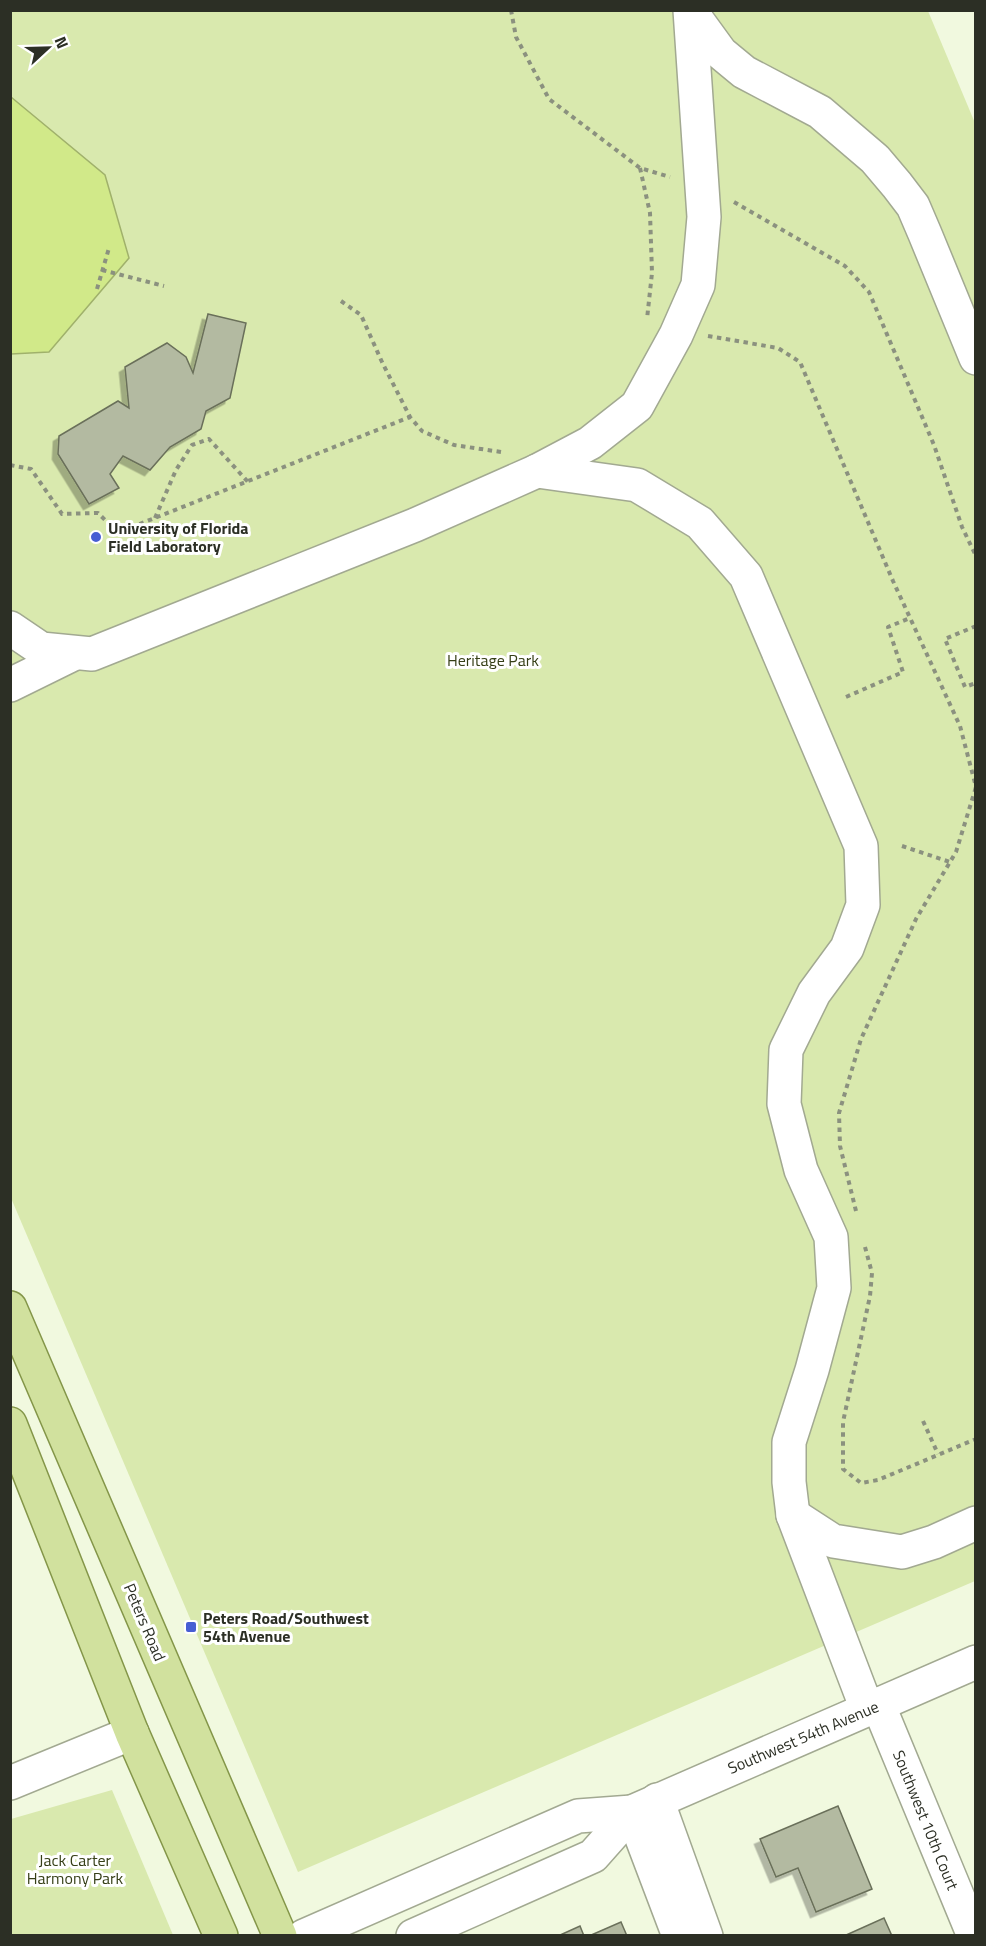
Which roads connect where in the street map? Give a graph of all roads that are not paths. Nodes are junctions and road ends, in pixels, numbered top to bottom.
1 (692, 10) edge
2 (975, 358) edge
3 (537, 471) junction
4 (10, 628) edge
5 (75, 653) junction
6 (10, 685) edge
7 (10, 1308) edge
8 (10, 1424) edge
9 (793, 1515) junction
10 (975, 1523) edge
11 (975, 1662) edge
12 (873, 1707) junction
13 (132, 1733) junction
14 (10, 1783) edge
15 (644, 1806) junction
16 (221, 1935) edge
17 (280, 1935) edge
18 (303, 1935) edge
19 (413, 1935) edge
20 (679, 1935) edge
21 (706, 1935) edge
22 (974, 1935) edge

1 - 2 street
1 - 3 street
3 - 5 street
3 - 9 street, Southwest 10th Court
4 - 5 street
5 - 6 street
7 - 17 main road, Peters Road
8 - 13 main road
9 - 10 street
9 - 12 street, Southwest 10th Court
11 - 12 street, Southwest 54th Avenue
12 - 15 street, Southwest 54th Avenue
12 - 22 street, Southwest 10th Court
13 - 14 street
13 - 16 main road
15 - 18 street, Southwest 54th Avenue
15 - 19 street, Southwest 54th Avenue
15 - 20 street
15 - 21 street

